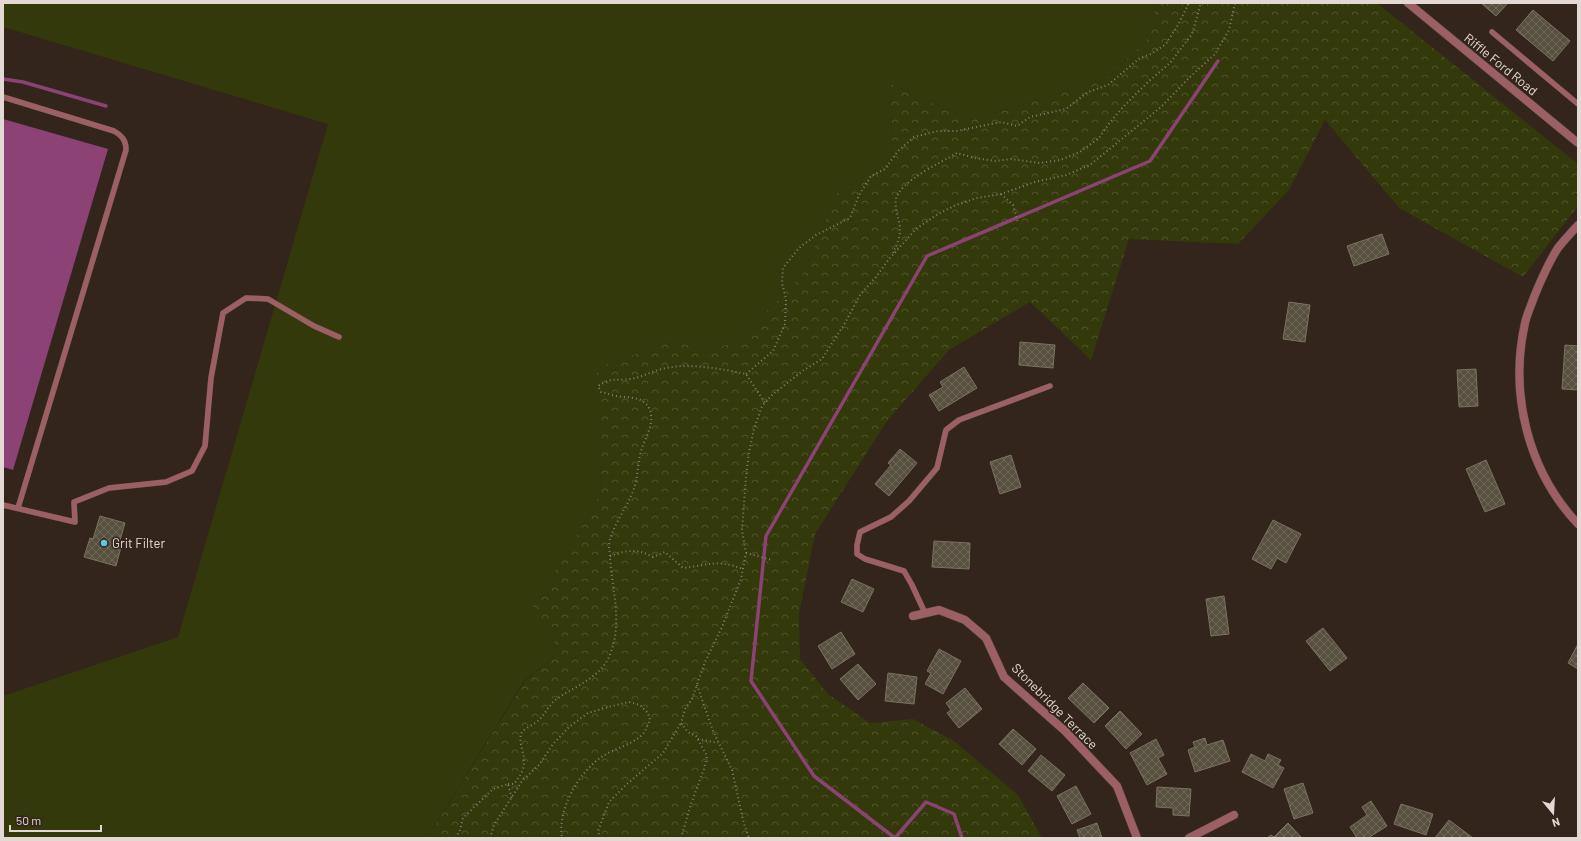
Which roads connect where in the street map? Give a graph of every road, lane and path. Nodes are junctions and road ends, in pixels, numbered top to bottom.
1 (1189, 3) edge
2 (1201, 3) edge
3 (1235, 3) edge
4 (1408, 3) edge
5 (1492, 32) dead end
6 (3, 97) edge
7 (1578, 104) edge
8 (1578, 143) edge
9 (1001, 194) junction
10 (1018, 223) dead end
11 (1578, 225) edge
12 (892, 256) junction
13 (339, 337) dead end
14 (746, 374) junction
15 (1050, 386) dead end
16 (765, 403) junction
17 (3, 505) edge
18 (18, 508) junction
19 (1578, 524) edge
20 (746, 553) junction
21 (610, 556) junction
22 (772, 560) dead end
23 (743, 569) junction
24 (925, 613) junction
25 (913, 616) dead end
26 (697, 684) junction
27 (681, 723) junction
28 (698, 739) junction
29 (718, 743) junction
30 (508, 784) junction
31 (512, 799) junction
32 (1234, 815) dead end
33 (456, 838) edge
34 (490, 838) edge
35 (562, 838) edge
36 (600, 838) edge
37 (681, 838) edge
38 (749, 838) edge
39 (1137, 838) edge
40 (1189, 838) edge

1 - 14 path
2 - 12 path
3 - 9 path
4 - 8 street, Riffle Ford Road
5 - 7 lane
6 - 18 lane
9 - 10 path
9 - 12 path
11 - 19 street
12 - 16 path
13 - 18 lane
14 - 16 path
14 - 21 path
15 - 24 lane
16 - 20 path
17 - 18 lane
20 - 22 path
20 - 23 path
21 - 23 path
21 - 30 path
23 - 26 path
24 - 25 street, Stonebridge Terrace
24 - 39 street, Stonebridge Terrace
26 - 27 path
26 - 29 path
27 - 28 path
27 - 36 path
28 - 29 path
28 - 37 path
29 - 38 path
30 - 31 path
30 - 33 path
31 - 34 path
31 - 35 path
32 - 40 street

